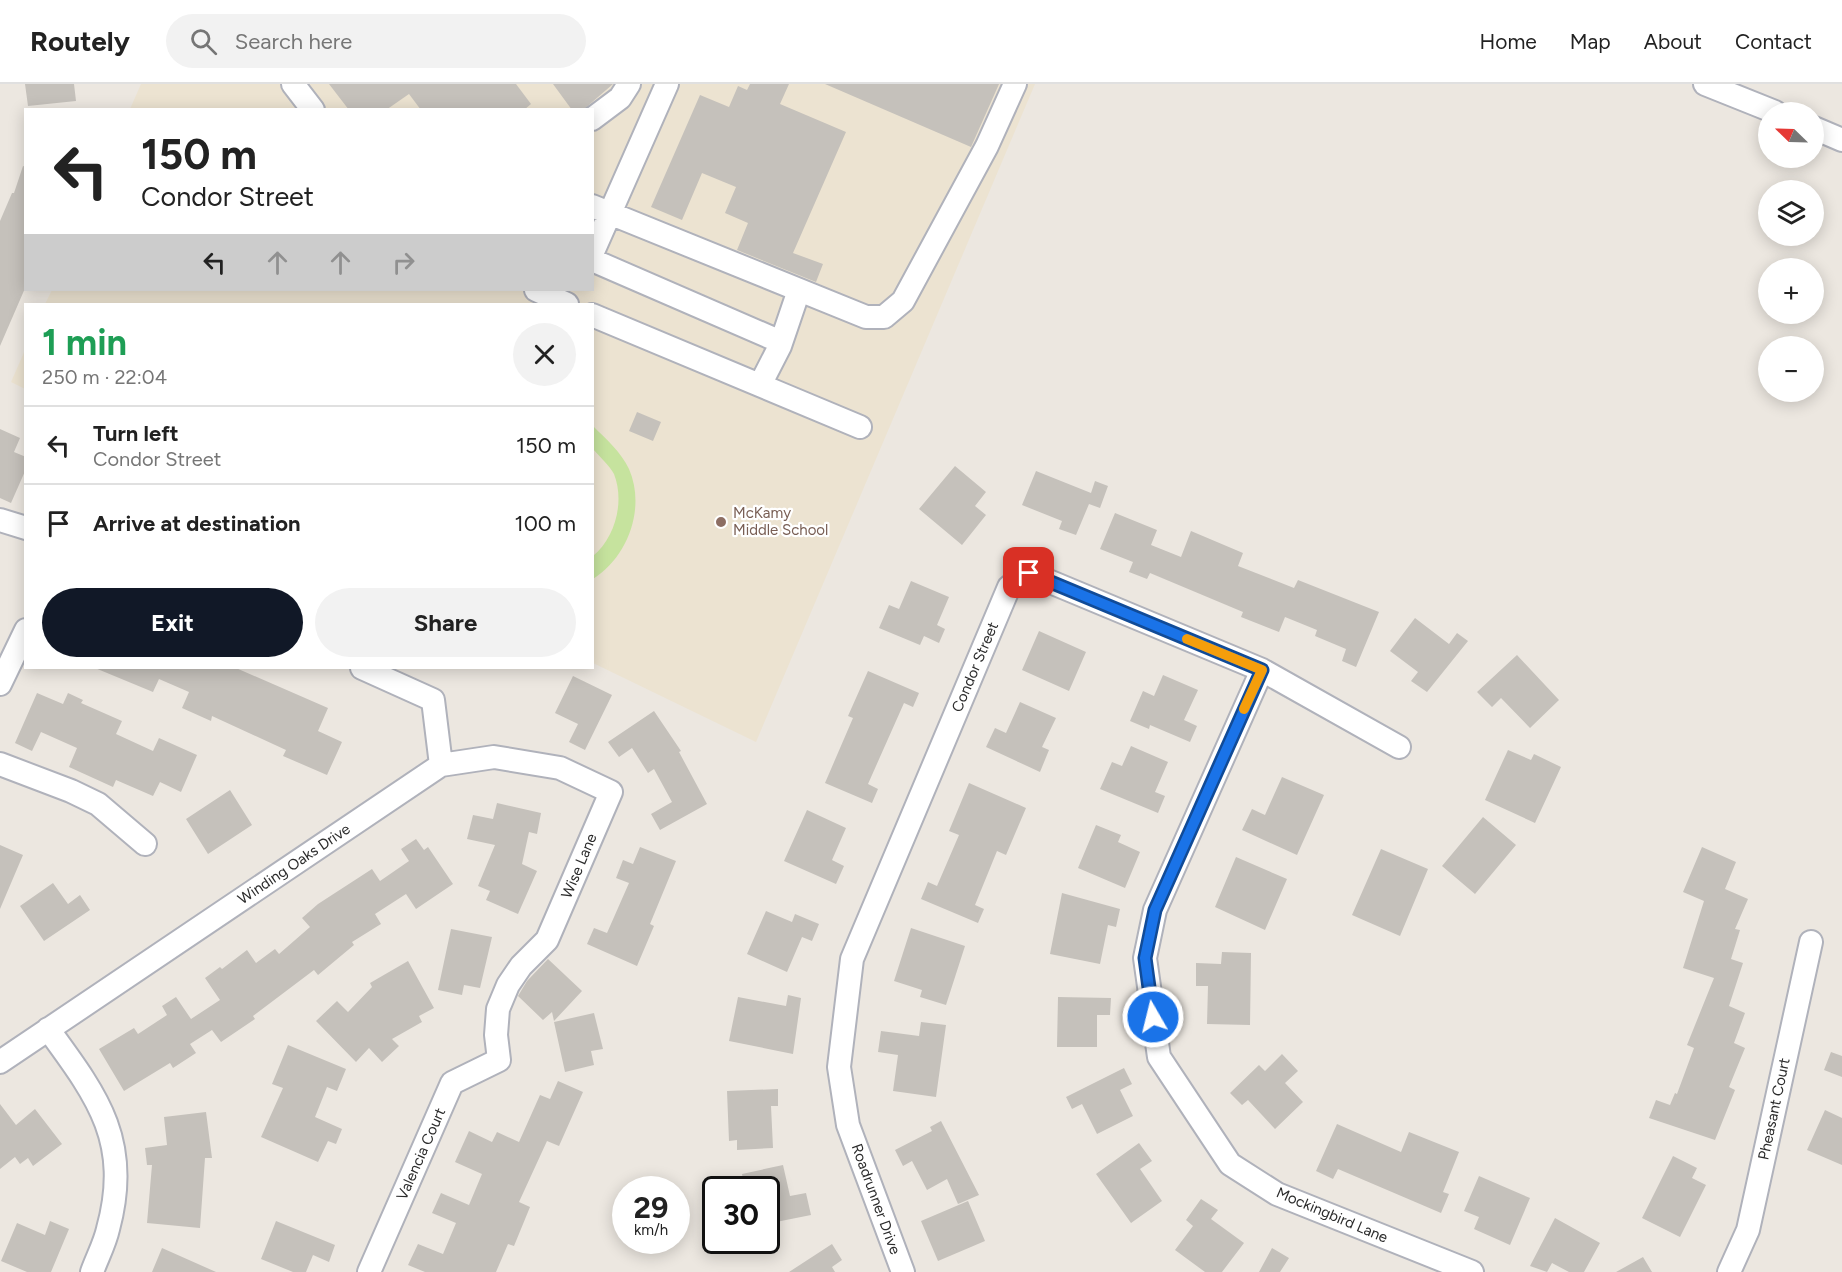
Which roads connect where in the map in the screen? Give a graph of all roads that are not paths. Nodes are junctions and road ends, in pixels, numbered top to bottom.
1 (293, 84) edge
2 (629, 84) edge
3 (667, 84) edge
4 (1015, 84) edge
5 (1705, 84) edge
6 (1758, 105) edge
7 (311, 108) edge
8 (594, 118) edge
9 (1824, 132) edge
10 (1842, 140) edge
11 (601, 211) edge
12 (594, 244) edge
13 (594, 261) edge
14 (538, 291) edge
15 (799, 291) junction
16 (566, 303) edge
17 (594, 316) edge
18 (782, 342) junction
19 (760, 385) junction
20 (860, 427) dead end
21 (0, 520) edge
22 (24, 527) edge
23 (24, 634) edge
24 (364, 669) edge
25 (1262, 670) junction
26 (0, 684) edge
27 (1399, 747) dead end
28 (0, 764) edge
29 (441, 765) junction
30 (611, 792) joint
31 (145, 844) dead end
32 (1811, 942) dead end
33 (48, 1029) junction
34 (499, 1060) joint
35 (0, 1062) edge
36 (848, 1125) joint
37 (92, 1272) edge
38 (369, 1272) edge
39 (903, 1272) edge
40 (1472, 1272) edge
41 (1729, 1272) edge

1 - 7 street
2 - 8 street
3 - 11 street
4 - 15 street
5 - 6 street
9 - 10 street
11 - 12 street
11 - 15 street
13 - 18 street
14 - 16 street
15 - 18 street
17 - 19 street
18 - 19 street
19 - 20 street
21 - 22 street
23 - 26 street
24 - 29 street
25 - 27 street, Condor Street
25 - 36 street, Condor Street
25 - 40 street, Mockingbird Lane
28 - 31 street
29 - 30 street, Winding Oaks Drive
29 - 33 street, Winding Oaks Drive
30 - 34 street, Wise Lane
32 - 41 street, Pheasant Court
33 - 35 street, Winding Oaks Drive
33 - 37 street
34 - 38 street, Valencia Court
36 - 39 street, Roadrunner Drive

